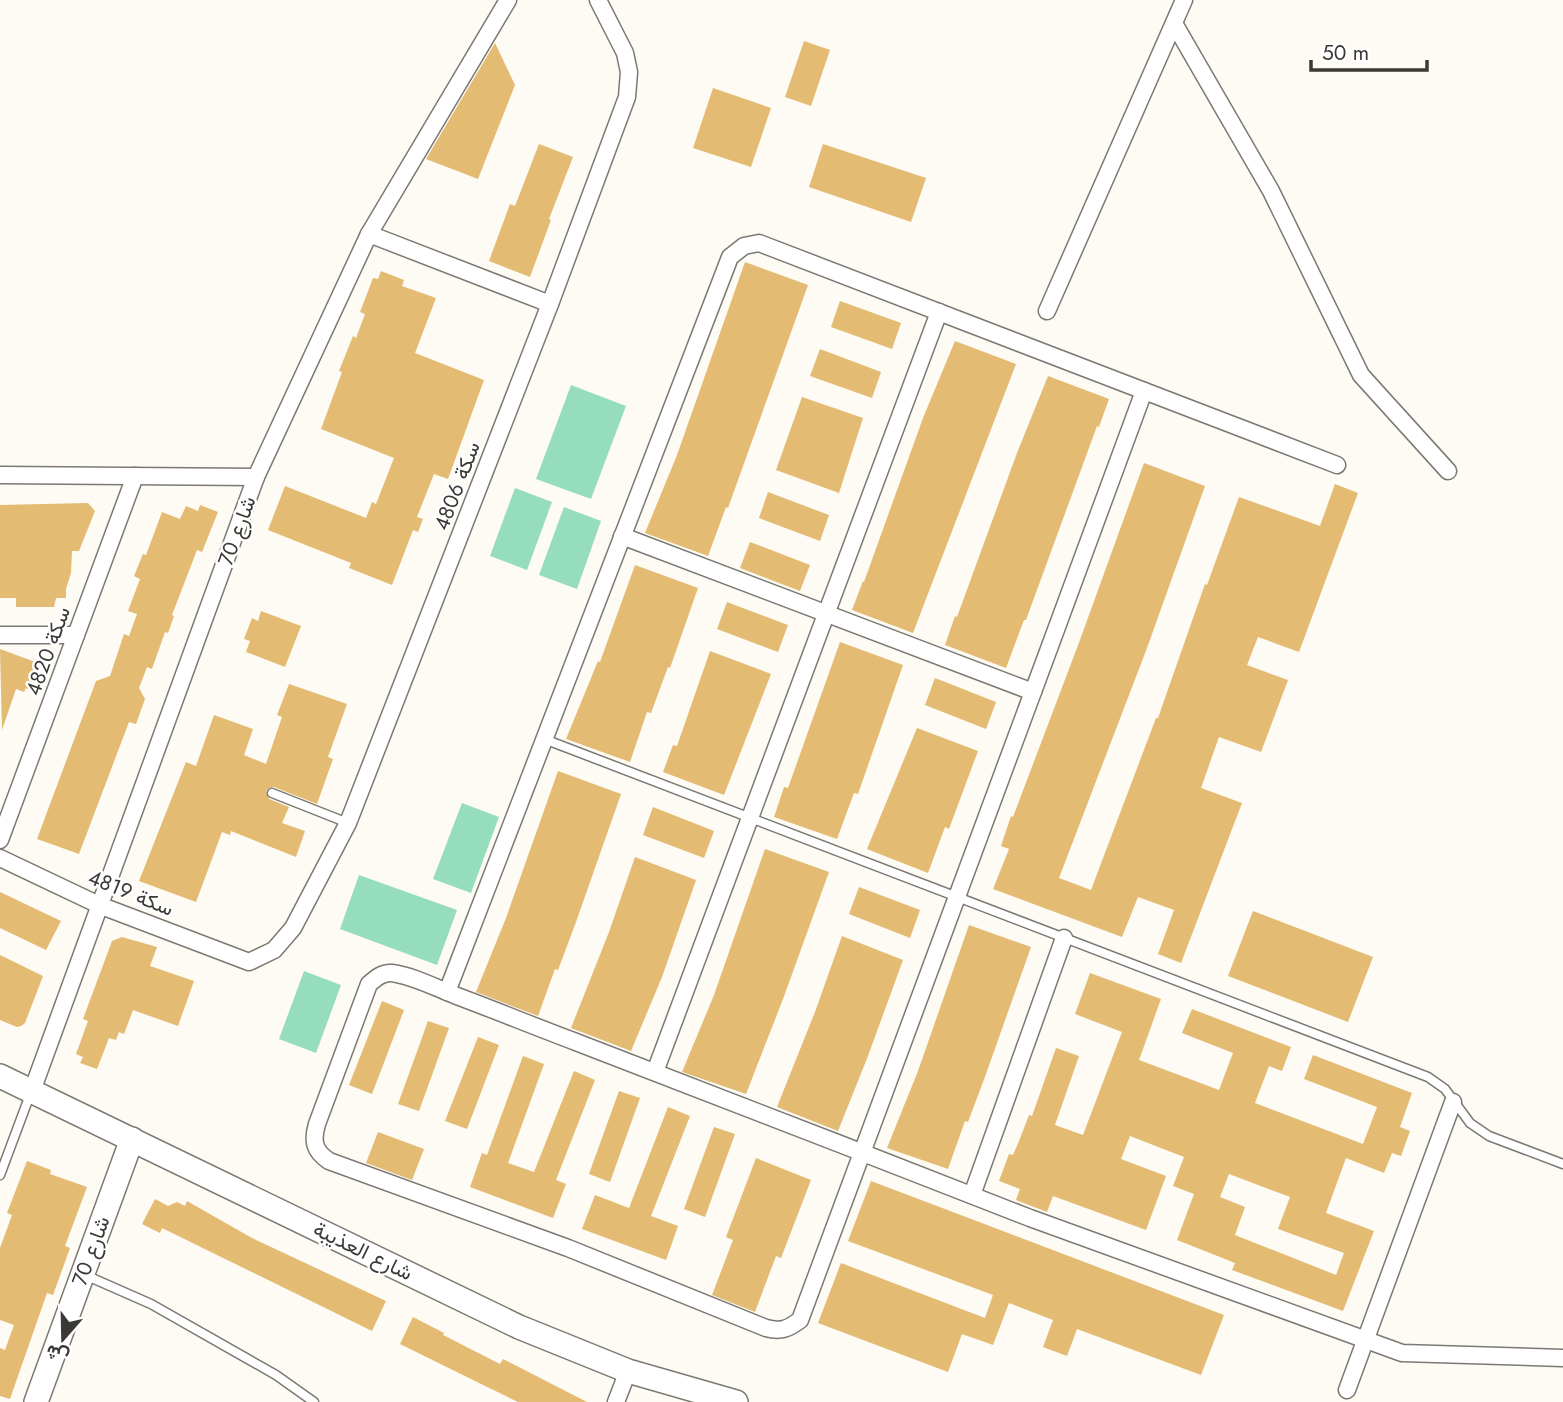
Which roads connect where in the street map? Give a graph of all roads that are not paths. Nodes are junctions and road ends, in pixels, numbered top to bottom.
1 (508, 0) edge
2 (598, 0) edge
3 (1184, 0) edge
4 (1174, 25) junction
5 (369, 233) junction
6 (551, 304) junction
7 (1047, 311) dead end
8 (939, 312) junction
9 (1144, 391) junction
10 (1337, 466) dead end
11 (1448, 471) dead end
12 (0, 475) edge
13 (135, 476) junction
14 (256, 477) junction
15 (622, 537) junction
16 (826, 615) junction
17 (0, 635) edge
18 (76, 635) junction
19 (1033, 692) junction
20 (544, 739) junction
21 (272, 793) dead end
22 (750, 818) junction
23 (348, 823) junction
24 (0, 840) edge
25 (0, 858) edge
26 (957, 897) junction
27 (99, 905) junction
28 (1065, 938) junction
29 (249, 962) joint
30 (447, 992) junction
31 (655, 1073) junction
32 (0, 1076) edge
33 (32, 1091) junction
34 (1453, 1102) junction
35 (132, 1139) junction
36 (862, 1153) junction
37 (1563, 1164) edge
38 (0, 1175) edge
39 (972, 1195) junction
40 (83, 1274) junction
41 (1367, 1340) junction
42 (1563, 1358) edge
43 (628, 1371) junction
44 (1347, 1390) dead end
45 (36, 1402) edge
46 (314, 1402) edge
47 (616, 1402) edge
48 (736, 1402) edge

1 - 5 street, شارع 70
2 - 6 street, سكة 4806
3 - 4 street
4 - 7 street
4 - 11 street
5 - 6 street
5 - 14 street, شارع 70
6 - 23 street, سكة 4806
8 - 9 street
8 - 15 street
8 - 16 street
9 - 10 street
9 - 19 street
12 - 13 street
13 - 14 street
13 - 18 street, سكة 4820
14 - 27 street, شارع 70
15 - 16 street
15 - 20 street
16 - 19 street
16 - 22 street
17 - 18 street
18 - 24 street, سكة 4820
19 - 26 street
20 - 22 lane
20 - 30 street
21 - 23 lane
22 - 26 lane
22 - 31 street
23 - 29 street, سكة 4806
25 - 27 street, سكة 4819
26 - 28 lane
26 - 36 street
27 - 29 street, سكة 4819
27 - 33 street, شارع 70
28 - 34 lane
28 - 39 street
30 - 31 street
30 - 36 street
31 - 36 street
32 - 33 street, شارع العذيبة
33 - 35 street, شارع العذيبة
33 - 38 lane
34 - 37 lane
34 - 41 street
35 - 40 street, شارع 70
35 - 43 street, شارع العذيبة
36 - 39 street
39 - 41 street
40 - 45 street, شارع 70
40 - 46 lane
41 - 42 street
41 - 44 street
43 - 47 street
43 - 48 street, شارع العذيبة

